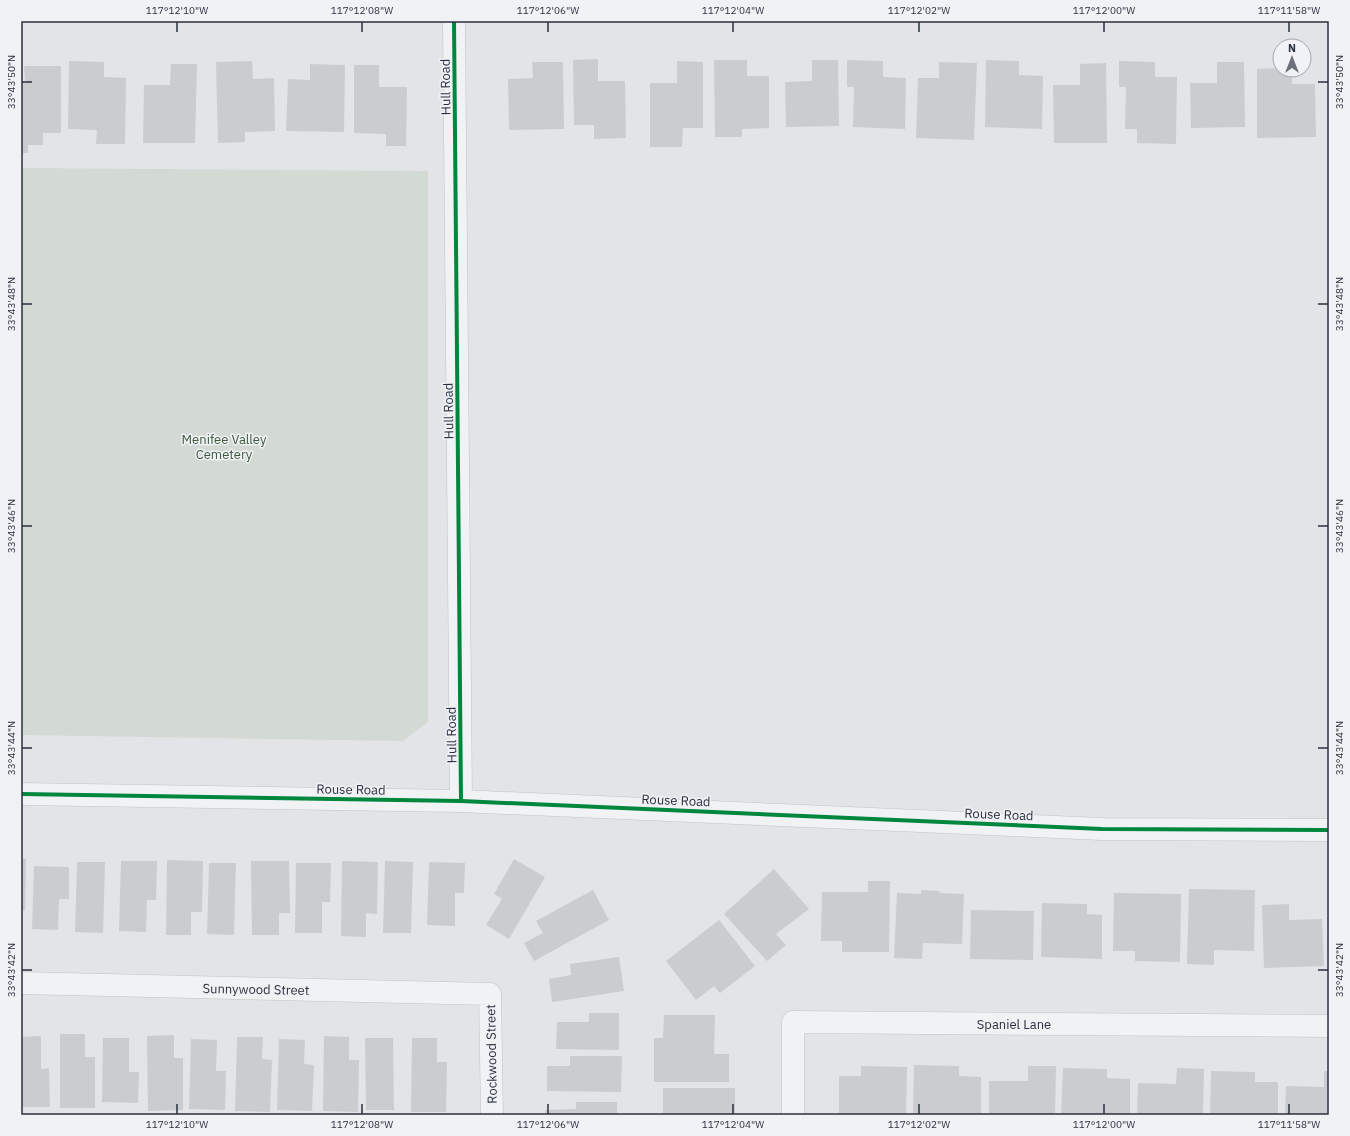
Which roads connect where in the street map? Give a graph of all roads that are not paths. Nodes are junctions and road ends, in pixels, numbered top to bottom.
1 (454, 21) edge
2 (21, 794) edge
3 (461, 801) junction
4 (1329, 830) edge
5 (21, 984) edge
6 (490, 994) joint
7 (1329, 1026) edge
8 (492, 1115) edge
9 (793, 1115) edge

1 - 3 street, Hull Road
2 - 3 street, Rouse Road
3 - 4 street, Rouse Road
5 - 6 street, Sunnywood Street
6 - 8 street, Rockwood Street
7 - 9 street, Spaniel Lane

